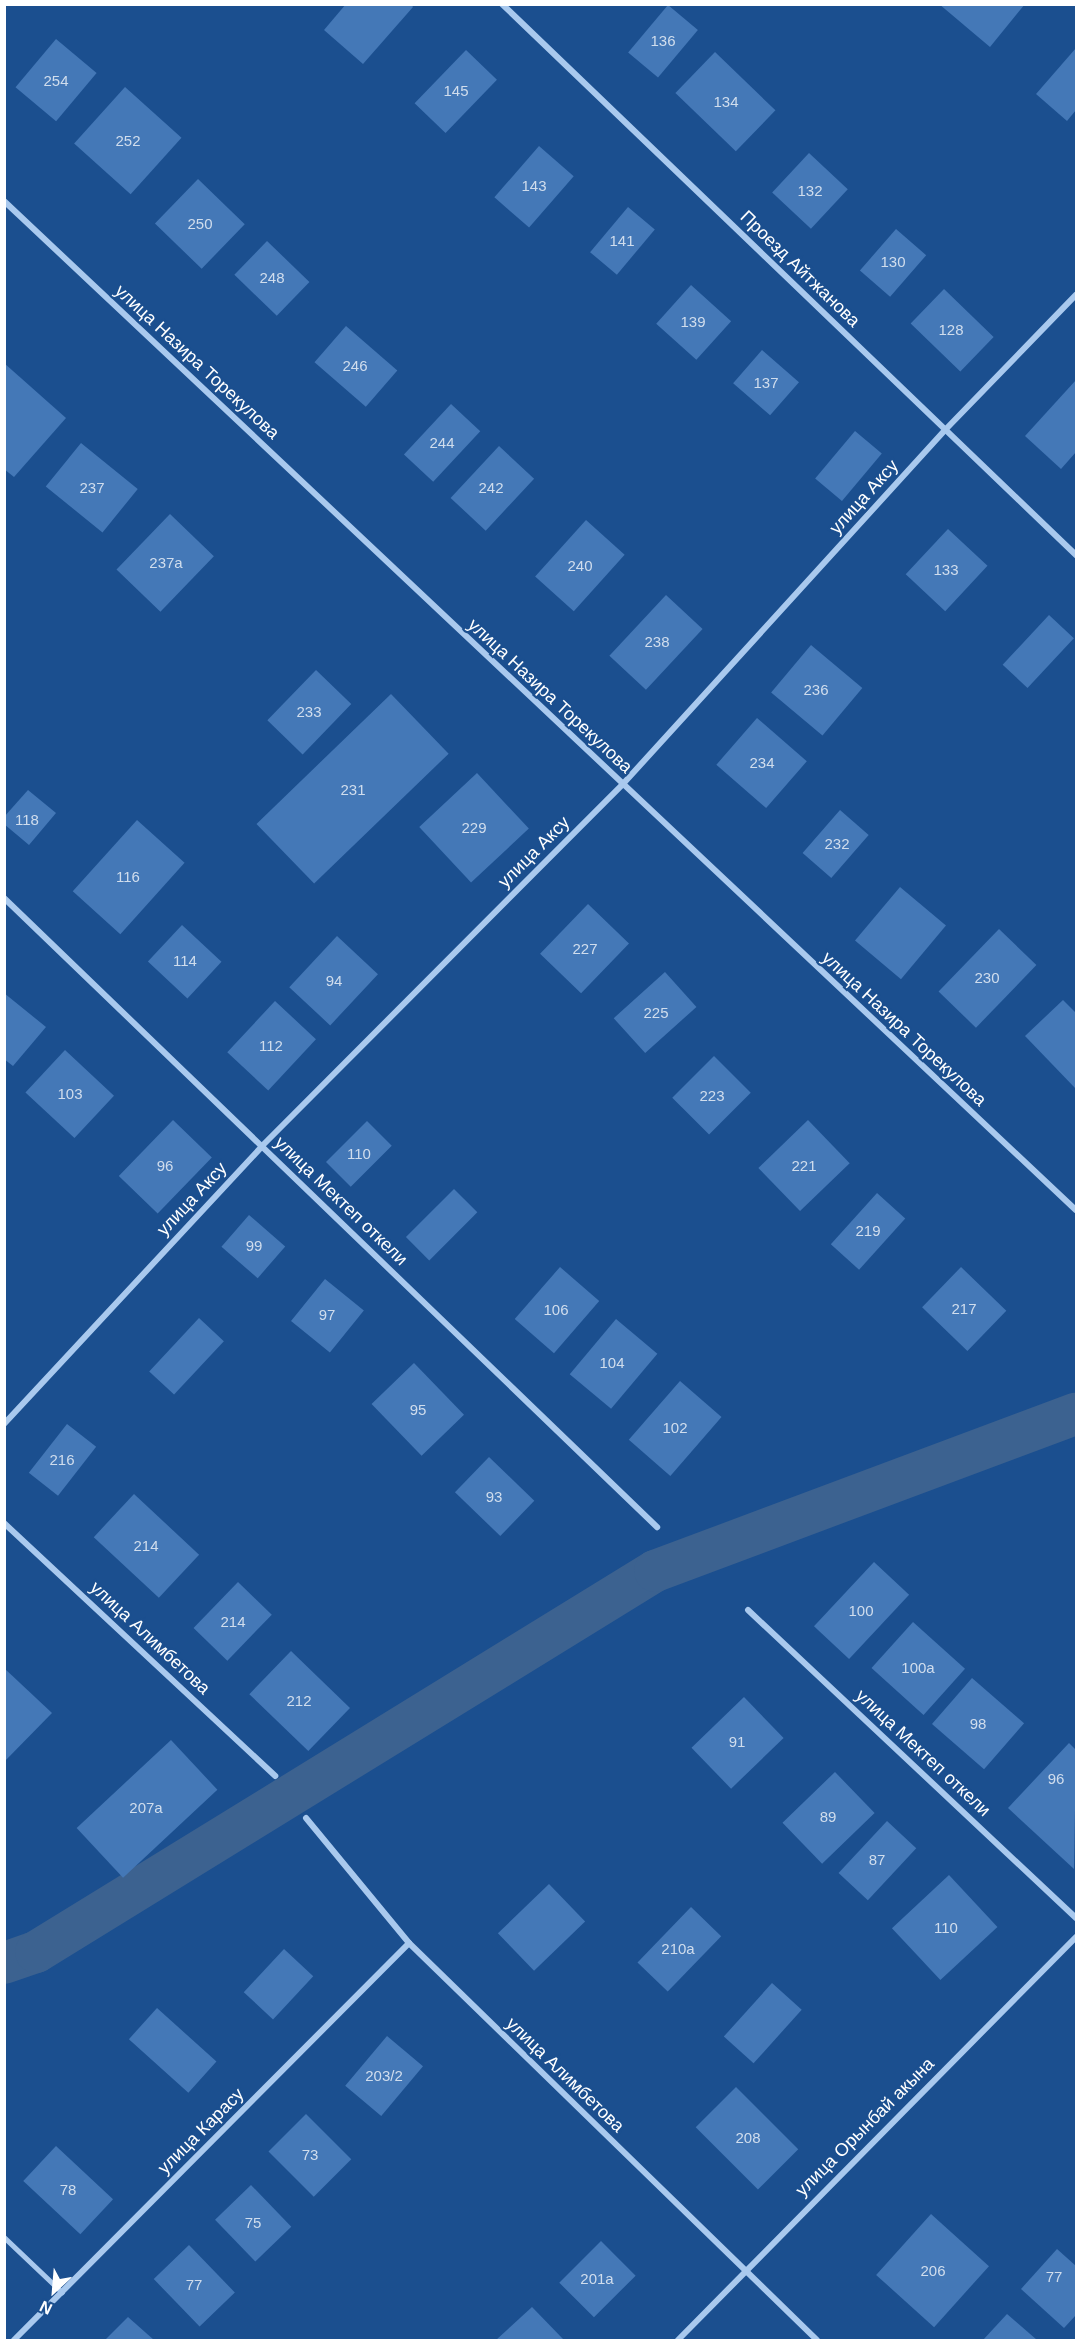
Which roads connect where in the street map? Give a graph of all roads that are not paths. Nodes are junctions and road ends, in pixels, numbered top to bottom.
1 (502, 4) edge
2 (4, 201) edge
3 (1077, 295) edge
4 (946, 429) junction
5 (1077, 555) edge
6 (622, 785) junction
7 (4, 898) edge
8 (262, 1146) junction
9 (1077, 1210) edge
10 (4, 1424) edge
11 (4, 1523) edge
12 (657, 1527) dead end
13 (748, 1610) dead end
14 (275, 1776) dead end
15 (306, 1818) dead end
16 (1077, 1918) edge
17 (1077, 1937) edge
18 (409, 1943) junction
19 (4, 2237) edge
20 (743, 2271) junction
21 (62, 2292) junction
22 (14, 2340) edge
23 (678, 2340) edge
24 (817, 2340) edge

1 - 4 street, Проезд Айтжанова
2 - 6 street, улица Назира Торекулова
3 - 4 street, улица Аксу
4 - 5 street, Проезд Айтжанова
4 - 6 street, улица Аксу
6 - 8 street, улица Аксу
6 - 9 street, улица Назира Торекулова
7 - 8 street, улица Мектеп откели
8 - 10 street, улица Аксу
8 - 12 street, улица Мектеп откели
11 - 14 street, улица Алимбетова
13 - 16 street, улица Мектеп откели
15 - 18 street, улица Алимбетова
17 - 20 street, улица Орынбай акына
18 - 20 street, улица Алимбетова
18 - 21 street, улица Карасу
19 - 21 lane
20 - 23 street, улица Орынбай акына
20 - 24 street, улица Алимбетова
21 - 22 street, улица Карасу

